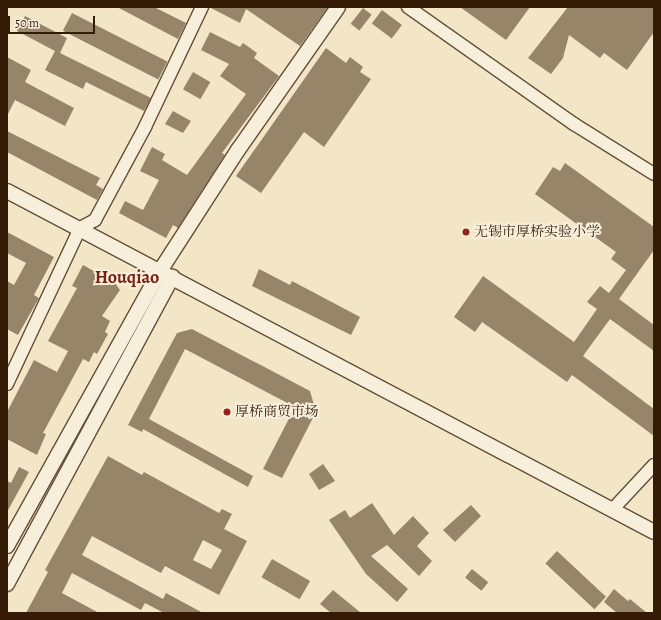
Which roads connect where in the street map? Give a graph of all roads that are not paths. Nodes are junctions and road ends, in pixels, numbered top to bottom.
1 (202, 7) edge
2 (338, 7) edge
3 (408, 7) edge
4 (653, 170) edge
5 (7, 191) edge
6 (80, 228) junction
7 (166, 274) junction
8 (7, 384) edge
9 (654, 465) edge
10 (612, 510) junction
11 (654, 532) edge
12 (7, 546) edge
13 (7, 584) edge

1 - 6 street
2 - 7 street
3 - 4 street
5 - 6 street
6 - 7 street
6 - 8 street
7 - 10 street
7 - 12 street
7 - 13 street
9 - 10 street
10 - 11 street

